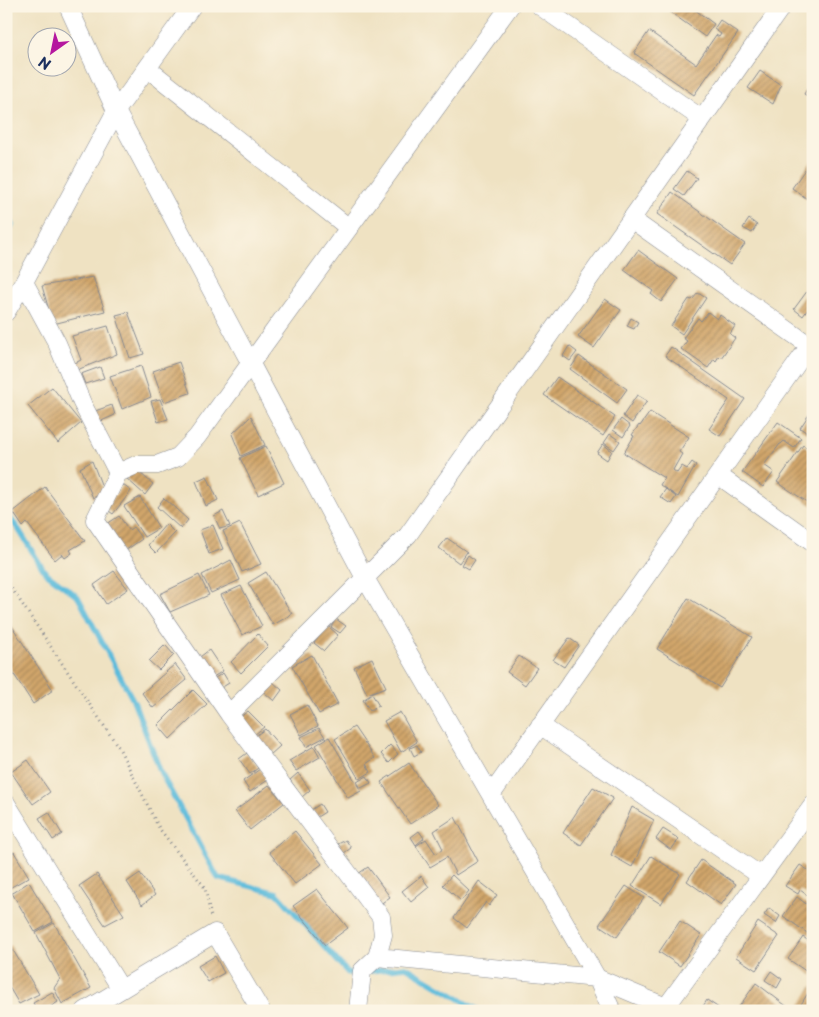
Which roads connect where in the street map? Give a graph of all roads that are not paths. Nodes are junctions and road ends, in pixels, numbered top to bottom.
1 (68, 6) edge
2 (192, 6) edge
3 (510, 6) edge
4 (540, 6) edge
5 (782, 6) edge
6 (147, 68) junction
7 (116, 111) junction
8 (702, 119) junction
9 (631, 219) junction
10 (349, 228) junction
11 (24, 282) junction
12 (6, 312) edge
13 (812, 345) edge
14 (250, 364) junction
15 (118, 473) junction
16 (718, 475) junction
17 (813, 543) edge
18 (365, 578) junction
19 (230, 714) junction
20 (540, 725) junction
21 (491, 795) junction
22 (6, 803) edge
23 (813, 805) edge
24 (761, 876) junction
25 (377, 957) junction
26 (597, 978) junction
27 (121, 989) junction
28 (669, 1009) edge
29 (85, 1011) edge
30 (260, 1011) edge
31 (358, 1011) edge
32 (612, 1011) edge

1 - 7 street
2 - 6 street
3 - 10 street
4 - 8 street
5 - 8 street
6 - 7 street
6 - 10 street
7 - 11 street
7 - 14 street
8 - 9 street
9 - 13 street
9 - 18 street
10 - 14 street
11 - 12 street
11 - 15 street
13 - 16 street
14 - 15 street
14 - 18 street
15 - 19 street
16 - 17 street
16 - 20 street
18 - 19 street
18 - 21 street
19 - 25 street
20 - 21 street
20 - 24 street
21 - 26 street
22 - 27 street
23 - 24 street
24 - 28 street
25 - 26 street
25 - 31 street
26 - 28 street
26 - 32 street
27 - 29 street
27 - 30 street

